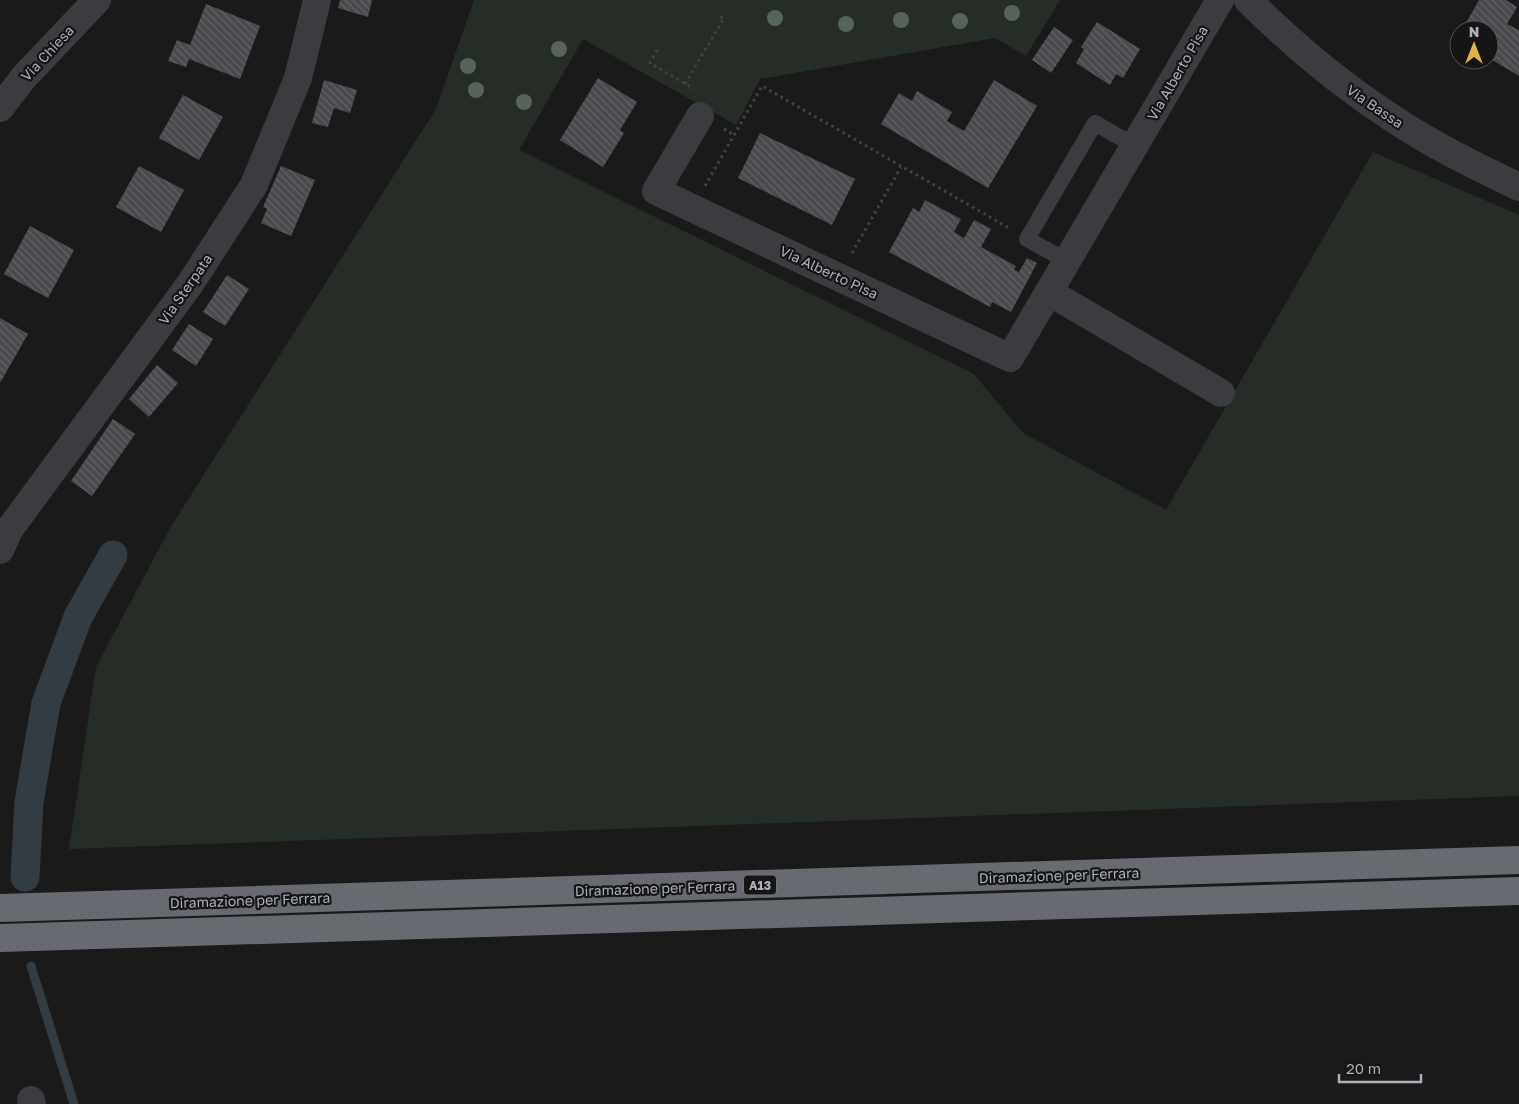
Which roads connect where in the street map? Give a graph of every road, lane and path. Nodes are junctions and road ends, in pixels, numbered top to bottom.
1 (96, 0) edge
2 (317, 0) edge
3 (1220, 0) edge
4 (1248, 0) edge
5 (719, 16) dead end
6 (685, 84) dead end
7 (0, 108) edge
8 (700, 116) dead end
9 (1135, 146) junction
10 (901, 167) junction
11 (1519, 187) edge
12 (693, 208) junction
13 (1027, 239) junction
14 (1067, 262) junction
15 (838, 277) junction
16 (1049, 292) junction
17 (1221, 393) dead end
18 (0, 550) edge
19 (1519, 860) edge
20 (1519, 890) edge
21 (0, 908) edge
22 (0, 938) edge

1 - 7 street, Via Chiesa
2 - 18 street, Via Sterpata
3 - 9 street, Via Alberto Pisa
4 - 11 street, Via Bassa
5 - 6 path
8 - 12 street, Via Alberto Pisa
9 - 13 lane
9 - 14 street, Via Alberto Pisa
10 - 12 path
10 - 13 path
10 - 15 path
12 - 15 street, Via Alberto Pisa
13 - 14 lane
14 - 16 street, Via Alberto Pisa
15 - 16 street, Via Alberto Pisa
16 - 17 street
19 - 21 highway, Diramazione per Ferrara / A13
20 - 22 highway, A13

